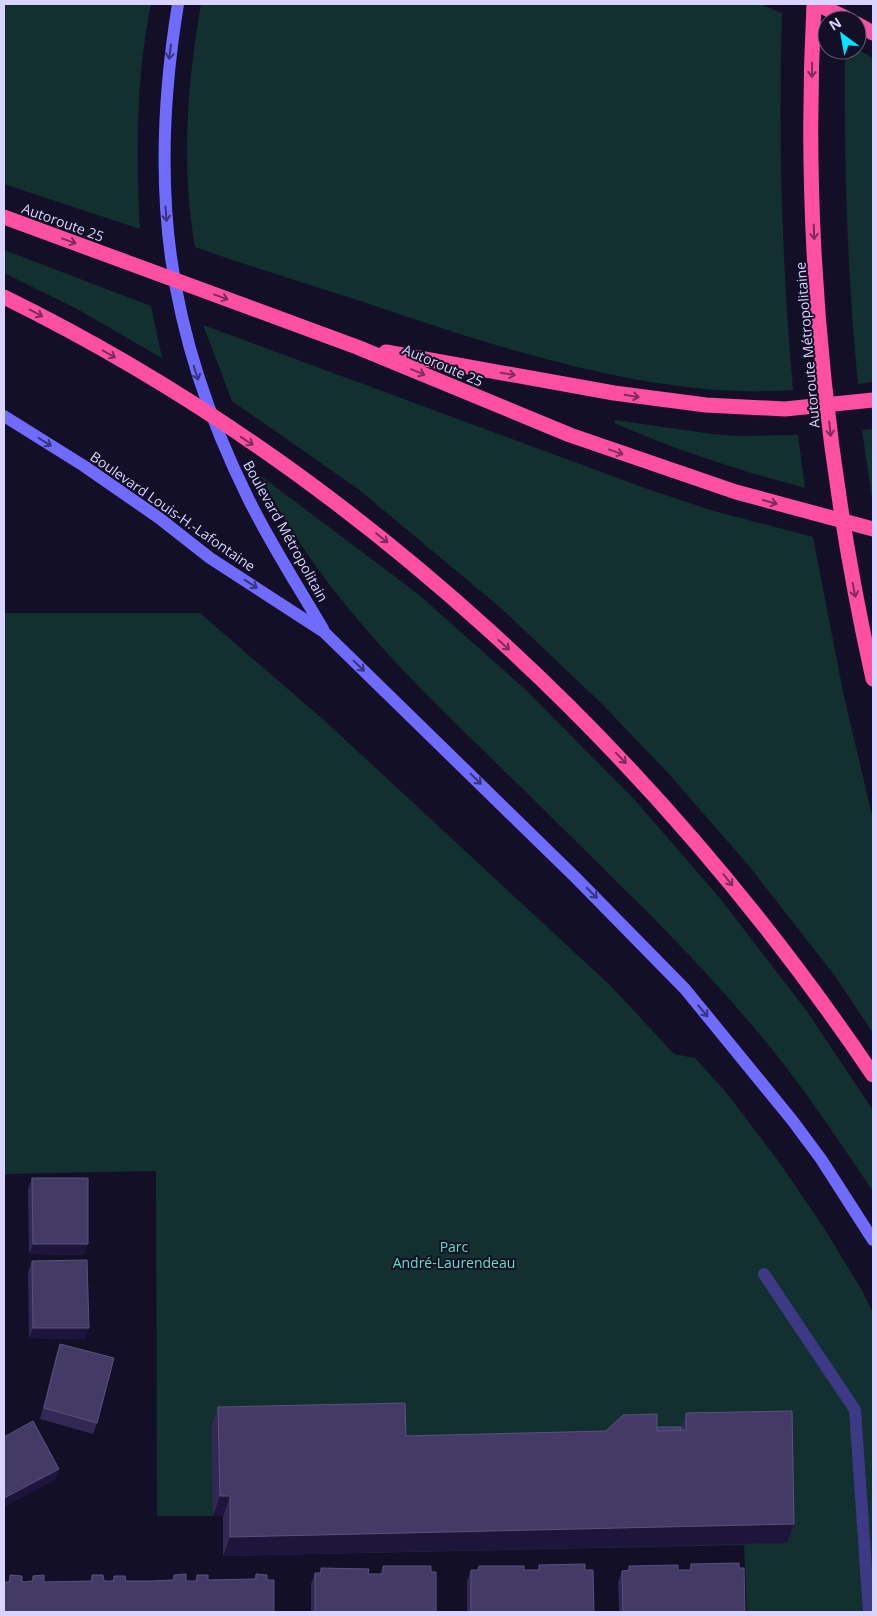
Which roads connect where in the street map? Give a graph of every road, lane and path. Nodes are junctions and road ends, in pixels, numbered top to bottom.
1 (178, 4) edge
2 (816, 4) edge
3 (829, 10) edge
4 (4, 218) edge
5 (4, 297) edge
6 (357, 347) junction
7 (873, 400) edge
8 (4, 416) edge
9 (873, 529) edge
10 (324, 632) junction
11 (873, 679) edge
12 (873, 1075) edge
13 (873, 1240) edge
14 (764, 1274) dead end
15 (869, 1612) edge

1 -> 10 main road, Boulevard Métropolitain
2 - 3 highway
2 -> 11 highway, Autoroute Métropolitaine
4 -> 6 highway, Autoroute 25
5 -> 12 highway
6 -> 7 highway
6 -> 9 highway, Autoroute 25
8 -> 10 main road, Boulevard Louis-H.-Lafontaine
10 -> 13 main road
14 - 15 lane

